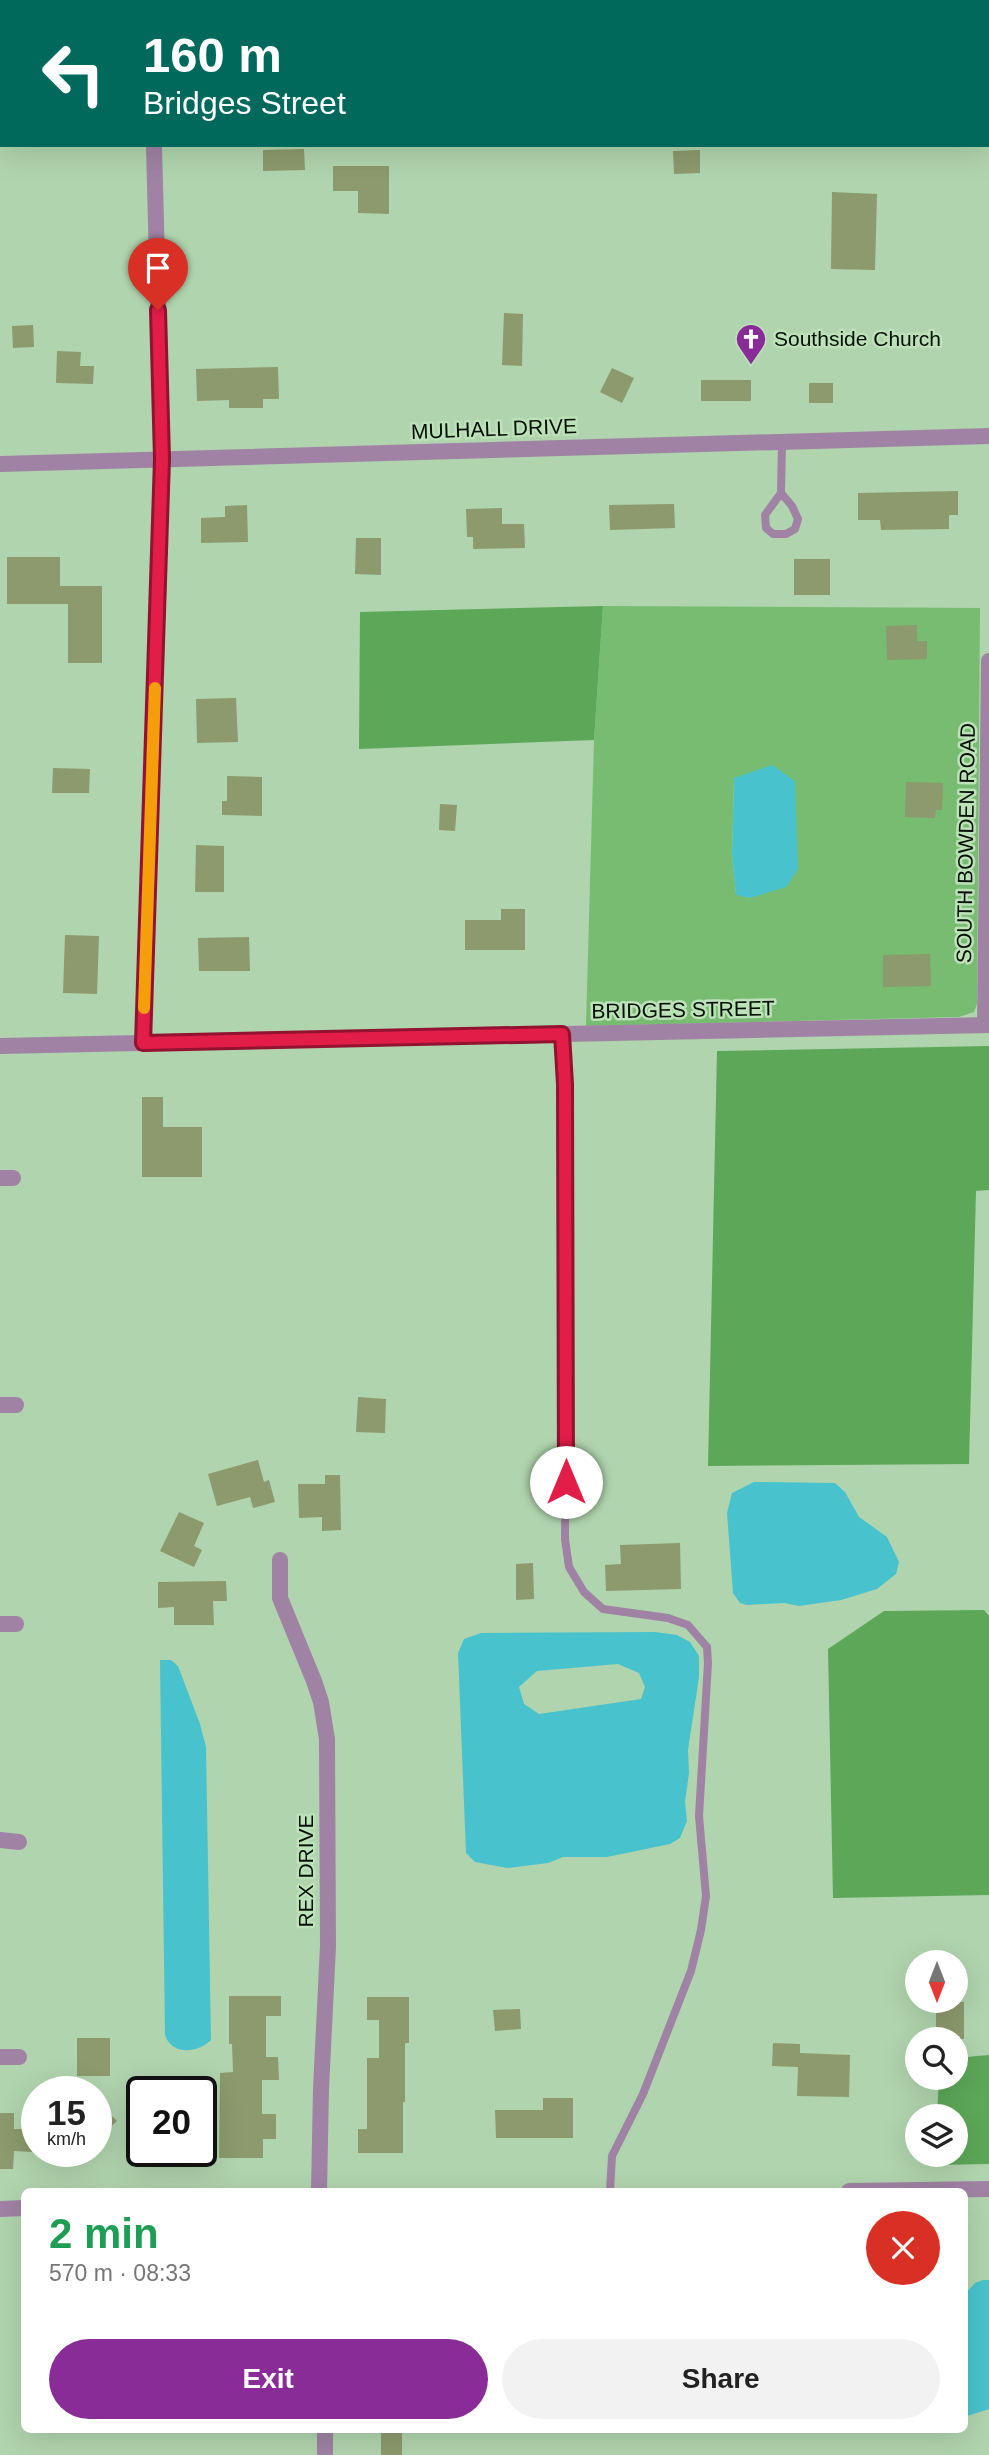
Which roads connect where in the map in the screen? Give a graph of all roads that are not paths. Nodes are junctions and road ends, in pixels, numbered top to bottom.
1 (154, 147) edge
2 (989, 436) edge
3 (782, 442) junction
4 (162, 459) junction
5 (0, 464) edge
6 (781, 493) junction
7 (989, 661) edge
8 (987, 1025) edge
9 (562, 1034) junction
10 (143, 1043) junction
11 (0, 1046) edge
12 (280, 1560) dead end
13 (0, 1840) edge
14 (19, 1843) dead end
15 (0, 2057) edge
16 (19, 2057) dead end
17 (319, 2188) edge
18 (610, 2188) edge
19 (968, 2189) edge
20 (989, 2189) edge
21 (21, 2208) edge
22 (0, 2209) edge
23 (325, 2433) edge
24 (325, 2455) edge

1 - 4 street
2 - 3 street, MULHALL DRIVE
3 - 4 street, MULHALL DRIVE
3 - 6 lane
4 - 5 street, MULHALL DRIVE
4 - 10 street
6 - 6 lane
7 - 8 street, SOUTH BOWDEN ROAD
8 - 9 street, BRIDGES STREET
9 - 10 street, BRIDGES STREET
9 - 18 lane
10 - 11 street, BRIDGES STREET
12 - 17 street, REX DRIVE
13 - 14 street
15 - 16 street
19 - 20 street
21 - 22 street
23 - 24 street

